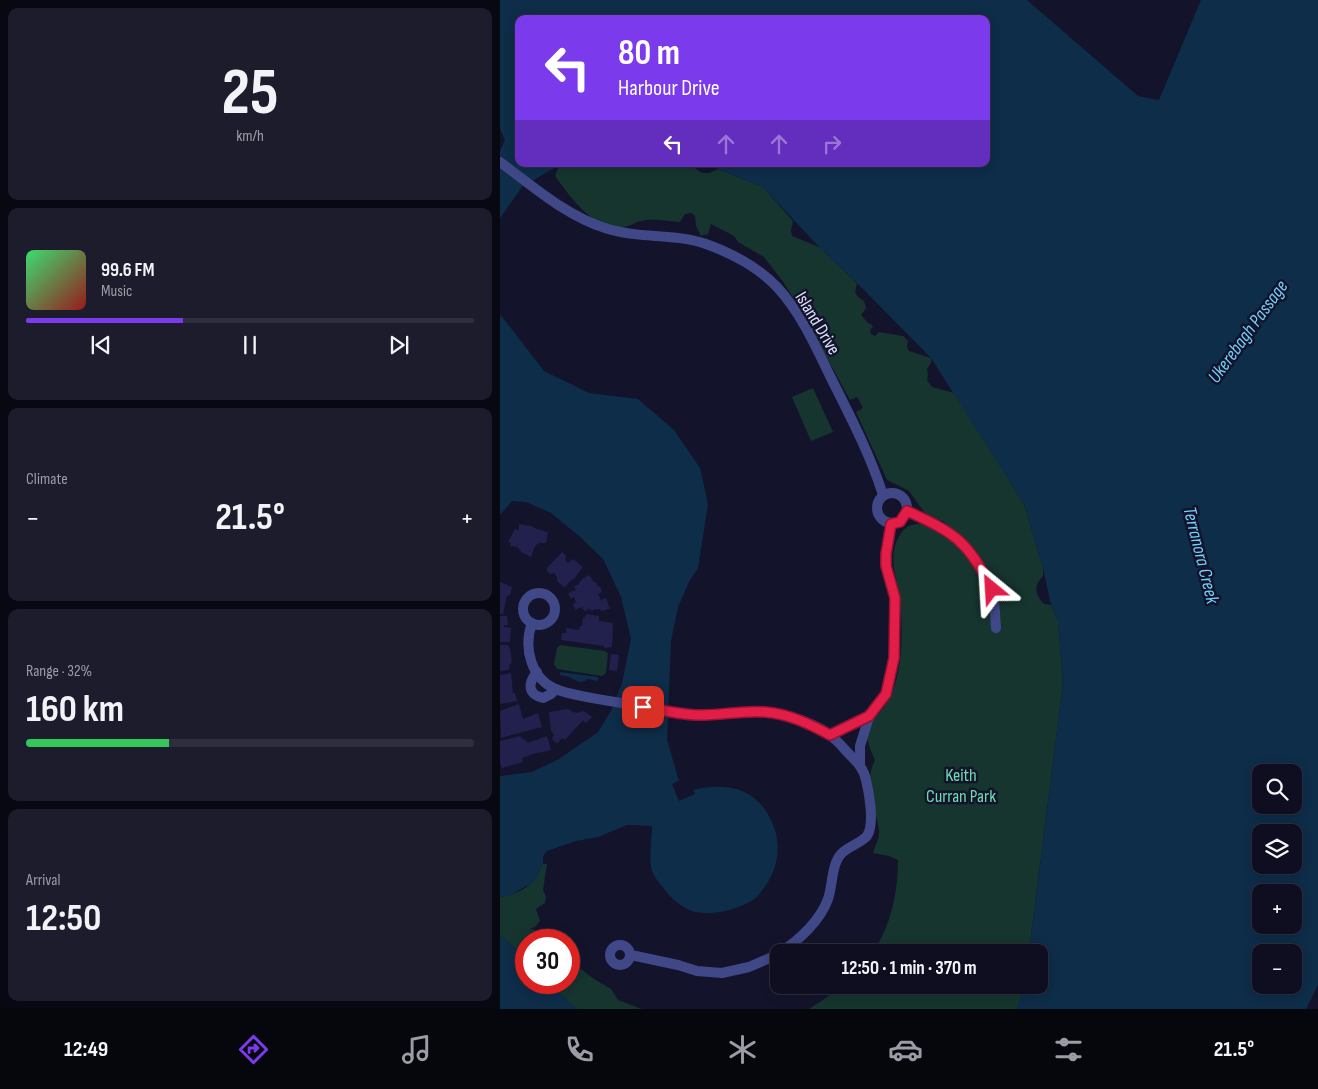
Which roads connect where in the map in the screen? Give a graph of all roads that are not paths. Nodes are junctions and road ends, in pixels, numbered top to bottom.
1 (500, 162) edge
2 (884, 496) junction
3 (907, 511) junction
4 (891, 524) junction
5 (532, 623) dead end
6 (996, 628) dead end
7 (537, 672) junction
8 (556, 689) junction
9 (869, 716) junction
10 (830, 735) junction
11 (860, 765) junction
12 (793, 944) edge
13 (630, 955) dead end
14 (770, 959) edge

1 - 2 street, Island Drive
2 - 3 street
2 - 4 street
3 - 4 street
3 - 6 street
4 - 9 street
5 - 7 street
7 - 8 street
7 - 8 street
8 - 10 street
9 - 10 street
9 - 11 street
10 - 11 street
11 - 12 street
13 - 14 street

